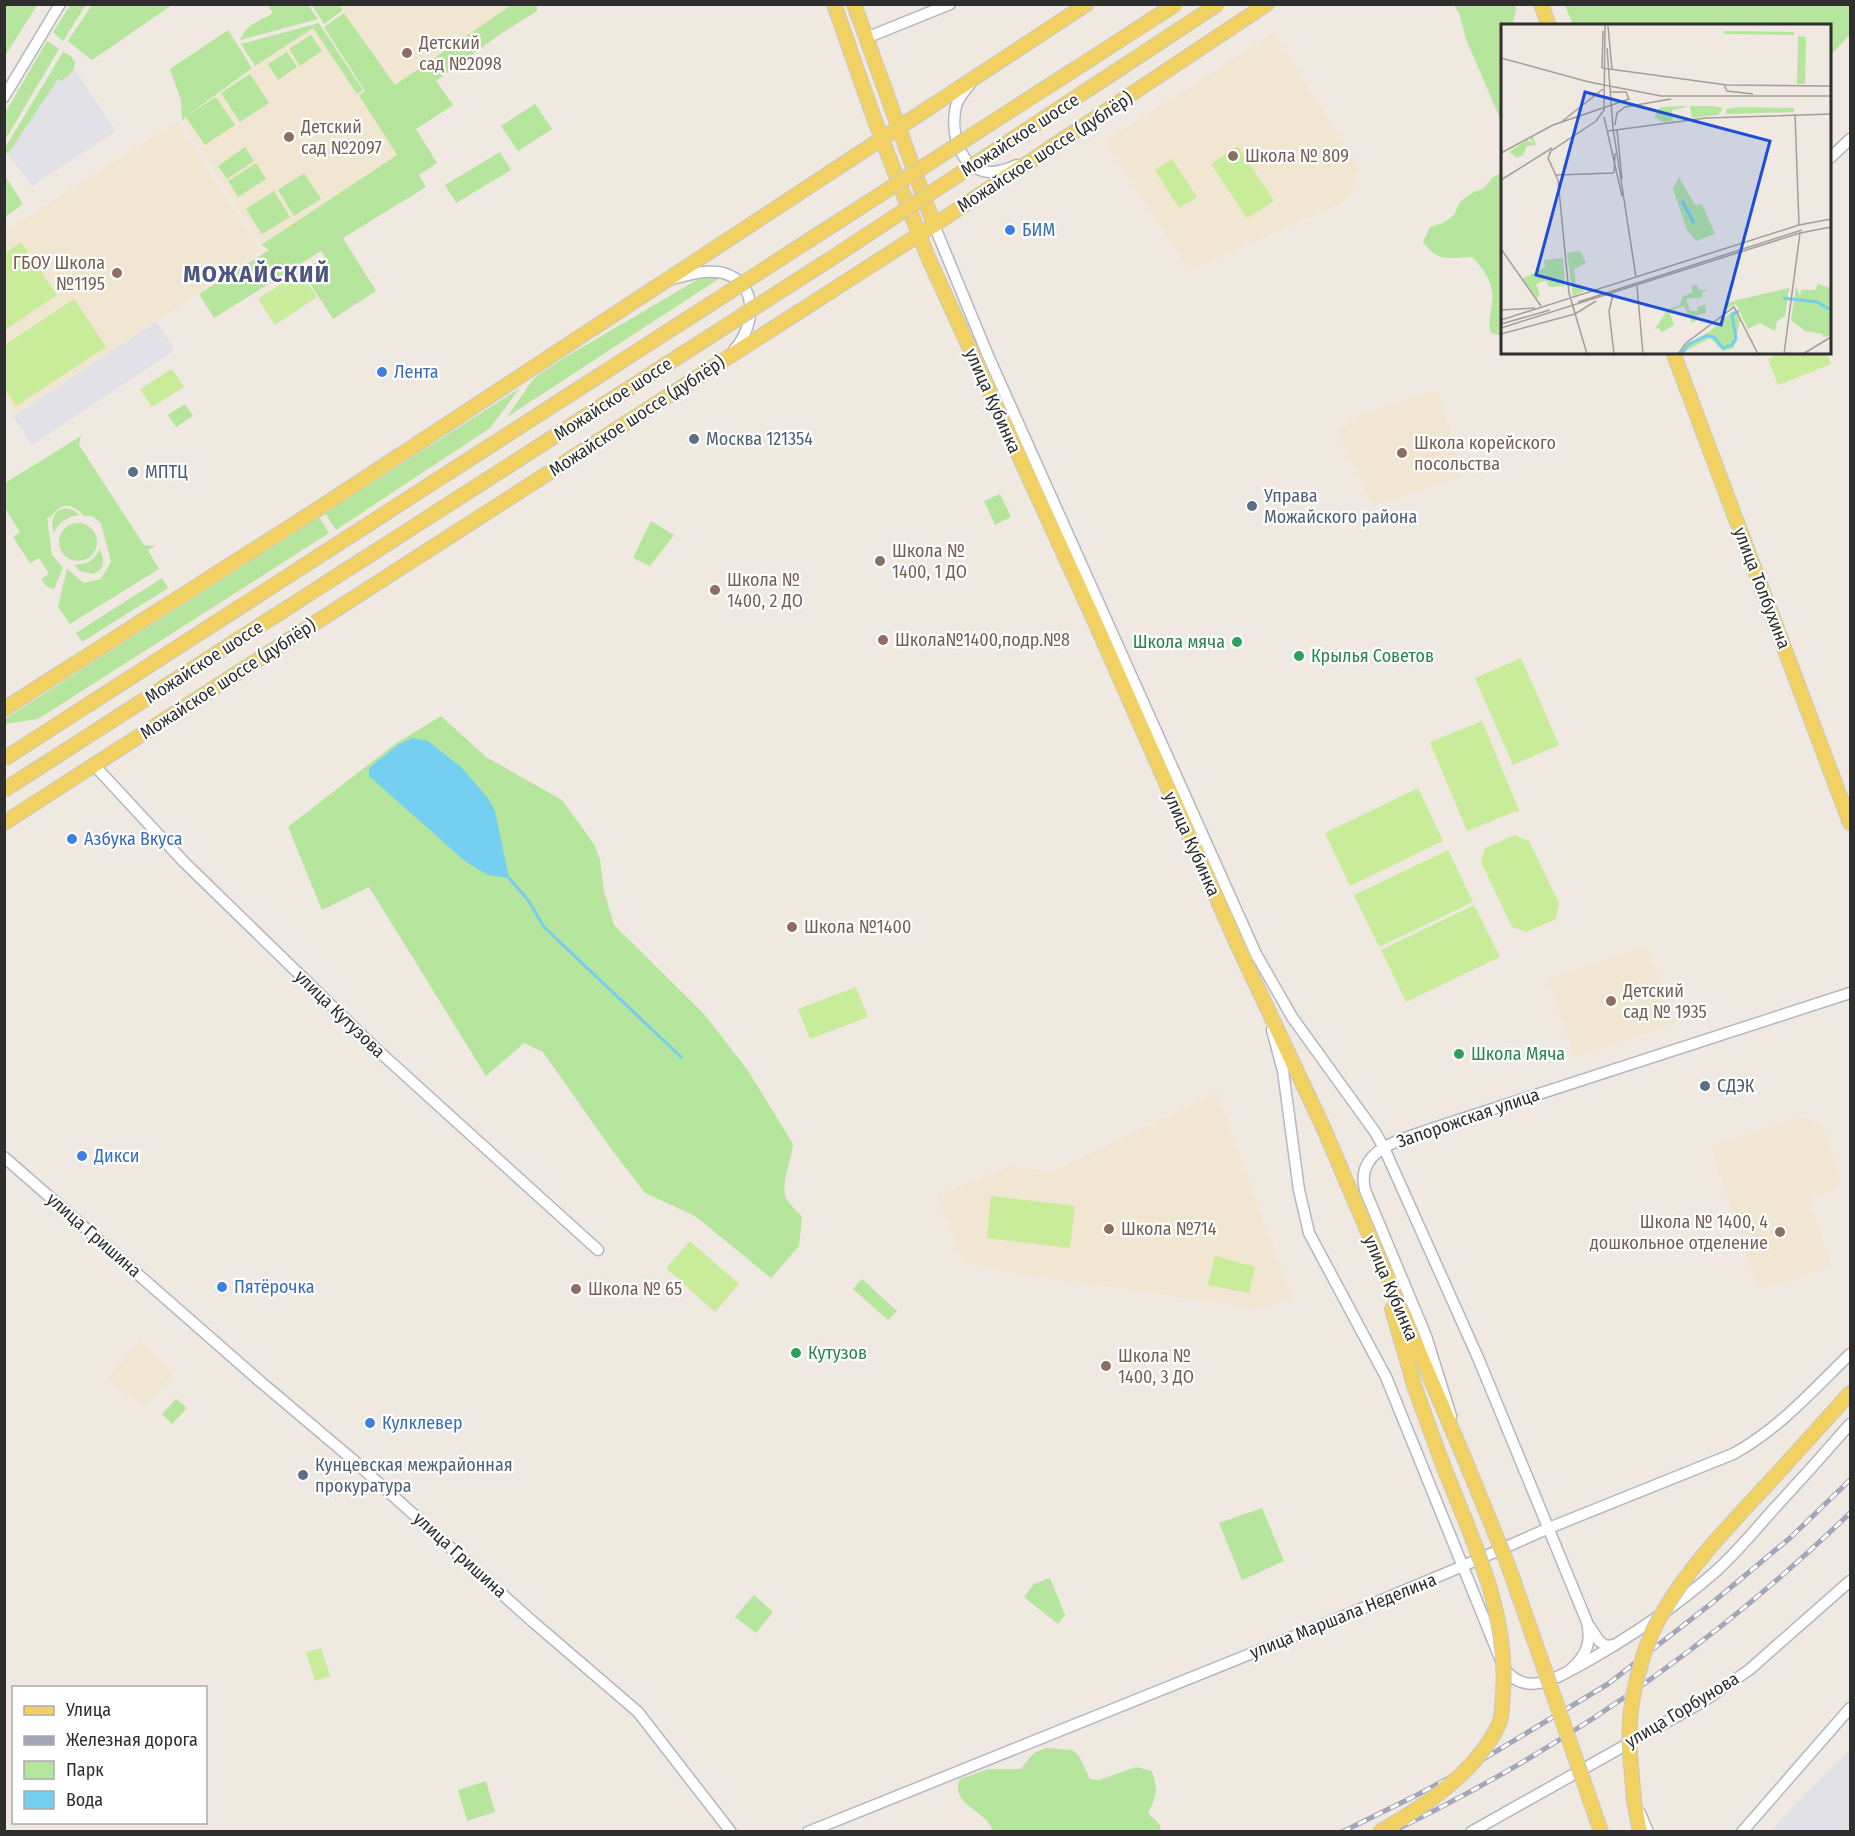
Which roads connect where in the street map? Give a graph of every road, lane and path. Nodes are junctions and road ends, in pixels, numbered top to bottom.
1 (60, 4) edge
2 (834, 4) edge
3 (854, 4) edge
4 (950, 4) edge
5 (1087, 4) edge
6 (1176, 4) edge
7 (1218, 4) edge
8 (1267, 4) edge
9 (1541, 4) edge
10 (1548, 24) edge
11 (866, 38) junction
12 (980, 74) junction
13 (4, 97) edge
14 (897, 128) junction
15 (882, 138) junction
16 (1851, 139) edge
17 (1831, 157) edge
18 (1028, 161) junction
19 (934, 225) junction
20 (919, 235) junction
21 (666, 280) junction
22 (1674, 354) edge
23 (728, 357) junction
24 (4, 709) edge
25 (4, 759) edge
26 (94, 765) junction
27 (4, 790) edge
28 (4, 823) edge
29 (1851, 823) edge
30 (1257, 987) junction
31 (1851, 993) edge
32 (1384, 1148) junction
33 (4, 1156) edge
34 (1372, 1244) junction
35 (598, 1250) dead end
36 (1851, 1354) edge
37 (1851, 1393) edge
38 (1851, 1424) edge
39 (1455, 1436) junction
40 (1549, 1527) junction
41 (1463, 1566) junction
42 (1851, 1581) edge
43 (1587, 1622) junction
44 (1616, 1645) junction
45 (1569, 1671) junction
46 (1851, 1708) edge
47 (1634, 1801) junction
48 (1596, 1817) junction
49 (731, 1832) edge
50 (808, 1832) edge
51 (1379, 1832) edge
52 (1471, 1832) edge
53 (1596, 1832) edge
54 (1601, 1832) edge
55 (1640, 1832) edge
56 (1648, 1832) edge
57 (1742, 1832) edge

1 - 13 street
2 - 15 main road, улица Кубинка
3 - 11 main road
4 - 11 street
5 - 12 main road
6 - 25 main road, Можайское шоссе, bridge
7 - 27 main road, Можайское шоссе, bridge
8 - 18 main road, Можайское шоссе (дублёр)
9 - 10 main road
11 - 14 main road
12 - 14 main road
12 - 18 street
14 - 15 main road
14 - 19 main road
15 - 20 main road, улица Кубинка
15 - 21 main road
16 - 17 street
18 - 19 main road, Можайское шоссе (дублёр)
19 - 20 main road, Можайское шоссе (дублёр)
19 - 32 street
20 - 23 main road, Можайское шоссе (дублёр)
20 - 30 main road, улица Кубинка
21 - 23 street
21 - 24 main road
22 - 29 main road, улица Толбухина
23 - 26 main road, Можайское шоссе (дублёр)
26 - 28 main road, Можайское шоссе (дублёр)
26 - 35 street, улица Кутузова
30 - 34 main road, улица Кубинка
30 - 41 street
31 - 32 street, Запорожская улица
32 - 39 street, Запорожская улица
32 - 40 street
33 - 49 street, улица Гришина
34 - 39 main road, улица Кубинка
34 - 51 main road, bridge
36 - 40 street, улица Маршала Неделина
37 - 47 main road, bridge
38 - 44 street
39 - 48 main road, улица Кубинка, bridge
40 - 41 street, улица Маршала Неделина
40 - 43 street
41 - 45 street
41 - 50 street, улица Маршала Неделина
42 - 52 street, улица Горбунова
43 - 44 street
43 - 45 street
44 - 45 street
46 - 57 street
47 - 55 main road
47 - 56 street
48 - 53 street
48 - 54 main road, улица Кубинка

